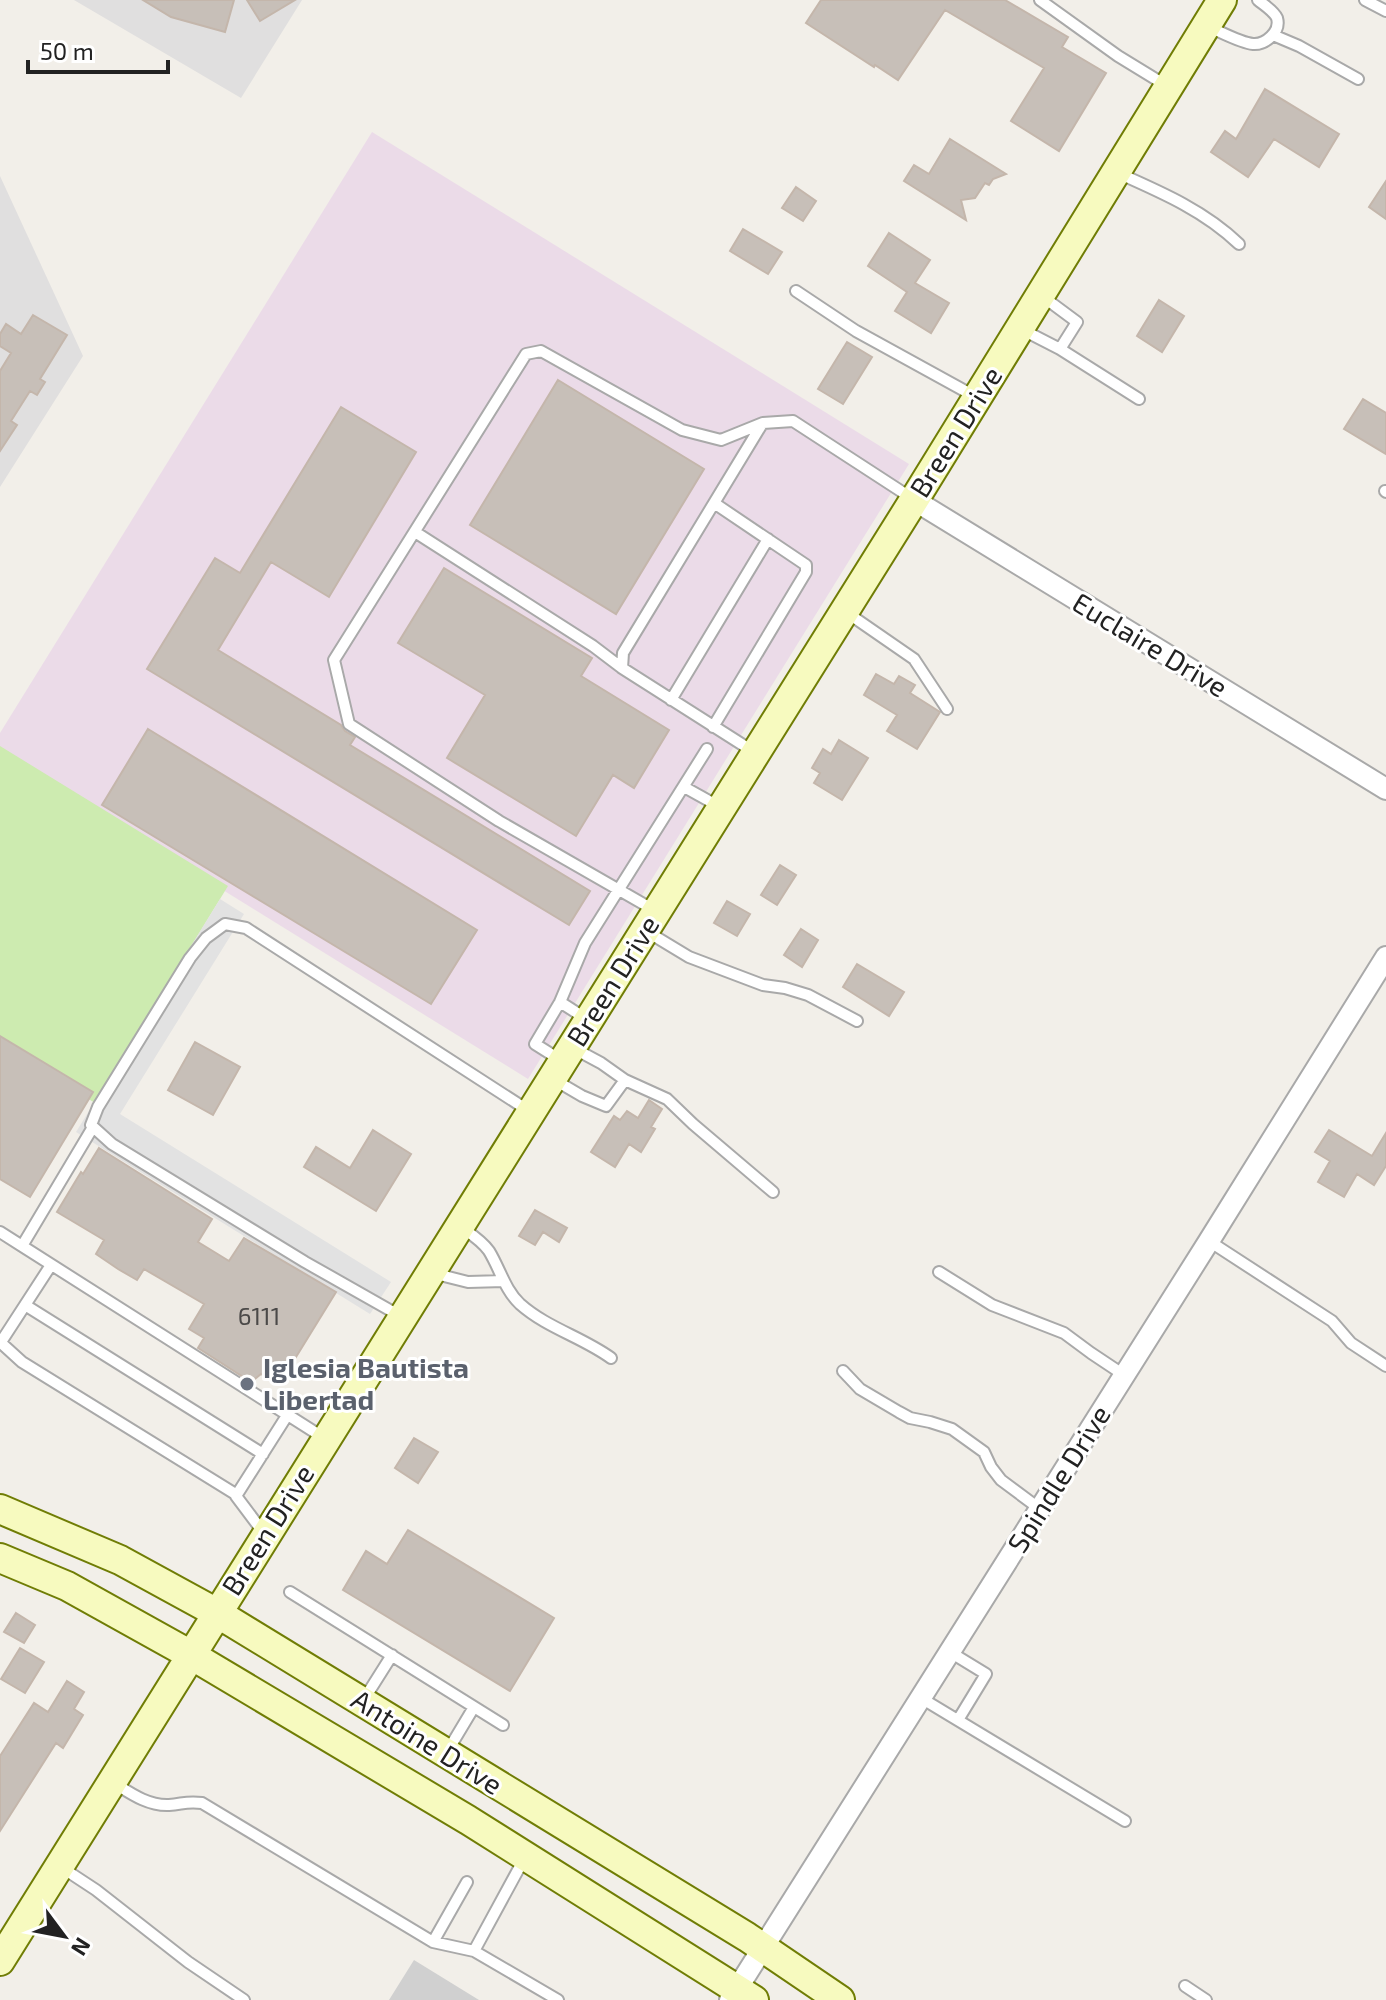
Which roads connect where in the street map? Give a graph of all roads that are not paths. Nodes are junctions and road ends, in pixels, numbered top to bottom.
1 (1040, 0) edge
2 (1222, 0) edge
3 (1258, 0) edge
4 (1365, 0) edge
5 (1386, 11) edge
6 (1206, 26) junction
7 (1273, 35) junction
8 (1358, 79) dead end
9 (1169, 87) junction
10 (1117, 172) junction
11 (1239, 244) dead end
12 (796, 291) dead end
13 (1041, 295) junction
14 (1020, 329) junction
15 (1060, 349) junction
16 (978, 398) junction
17 (1139, 399) dead end
18 (763, 423) junction
19 (914, 500) junction
20 (714, 503) junction
21 (415, 532) junction
22 (768, 539) junction
23 (845, 611) junction
24 (622, 668) junction
25 (671, 700) junction
26 (947, 709) dead end
27 (713, 727) junction
28 (707, 749) dead end
29 (756, 753) junction
30 (684, 787) junction
31 (1386, 789) edge
32 (722, 808) junction
33 (620, 889) junction
34 (651, 921) junction
35 (1386, 957) edge
36 (560, 1002) junction
37 (588, 1020) junction
38 (857, 1021) dead end
39 (562, 1062) junction
40 (625, 1080) junction
41 (531, 1112) junction
42 (93, 1127) junction
43 (773, 1192) dead end
44 (459, 1226) junction
45 (0, 1232) edge
46 (1209, 1241) junction
47 (22, 1246) junction
48 (51, 1265) junction
49 (430, 1272) junction
50 (939, 1272) dead end
51 (504, 1281) junction
52 (25, 1305) junction
53 (402, 1317) junction
54 (0, 1342) edge
55 (611, 1358) dead end
56 (1386, 1366) edge
57 (843, 1371) dead end
58 (1124, 1375) junction
59 (288, 1414) junction
60 (326, 1439) junction
61 (263, 1454) junction
62 (237, 1495) junction
63 (0, 1509) edge
64 (1040, 1509) junction
65 (265, 1535) junction
66 (0, 1558) edge
67 (290, 1592) dead end
68 (217, 1613) junction
69 (950, 1652) junction
70 (191, 1655) junction
71 (392, 1655) junction
72 (921, 1698) junction
73 (362, 1702) junction
74 (474, 1707) junction
75 (958, 1720) junction
76 (503, 1725) dead end
77 (446, 1754) junction
78 (112, 1782) junction
79 (492, 1782) junction
80 (468, 1820) junction
81 (1125, 1821) dead end
82 (526, 1856) junction
83 (60, 1865) junction
84 (467, 1882) dead end
85 (433, 1942) junction
86 (763, 1948) junction
87 (474, 1951) junction
88 (0, 1961) edge
89 (1185, 1986) dead end
90 (740, 1996) edge
91 (244, 2000) edge
92 (558, 2000) edge
93 (840, 2000) edge
94 (1206, 2000) edge

1 - 9 lane
2 - 6 street, Breen Drive
3 - 7 lane
4 - 5 lane
6 - 7 lane
6 - 9 street, Breen Drive
7 - 8 lane
9 - 10 street, Breen Drive
10 - 11 lane
10 - 13 street, Breen Drive
12 - 16 lane
13 - 14 street, Breen Drive
13 - 15 lane
14 - 15 lane
14 - 16 street, Breen Drive
15 - 17 lane
16 - 19 street, Breen Drive
18 - 19 lane
18 - 20 lane
18 - 21 lane
19 - 23 street, Breen Drive
19 - 31 street, Euclaire Drive
20 - 22 lane
20 - 24 lane
21 - 24 lane
21 - 33 lane
22 - 25 lane
22 - 27 lane
23 - 26 lane
23 - 29 street, Breen Drive
24 - 25 lane
25 - 27 lane
27 - 29 lane
28 - 30 lane
29 - 32 street, Breen Drive
30 - 32 lane
30 - 33 lane
32 - 34 street, Breen Drive
33 - 34 lane
33 - 36 lane
34 - 37 street, Breen Drive
34 - 38 lane
35 - 46 street, Spindle Drive
36 - 37 lane
36 - 39 lane
37 - 39 street, Breen Drive
39 - 40 lane
39 - 40 lane
39 - 41 street, Breen Drive
40 - 43 lane
41 - 42 lane
41 - 44 street, Breen Drive
42 - 47 lane
42 - 53 lane
44 - 49 street, Breen Drive
44 - 51 lane
45 - 47 lane
46 - 56 lane
46 - 58 street, Spindle Drive
47 - 48 lane
48 - 52 lane
48 - 59 lane
49 - 51 lane
49 - 53 street, Breen Drive
50 - 58 lane
51 - 55 lane
52 - 54 lane
52 - 61 lane
53 - 60 street, Breen Drive
54 - 62 lane
57 - 64 lane
58 - 64 street, Spindle Drive
59 - 60 lane
59 - 61 lane
60 - 65 street, Breen Drive
61 - 62 lane
62 - 65 lane
63 - 68 street, Antoine Drive
64 - 69 street, Spindle Drive
65 - 68 street, Breen Drive
66 - 70 street, Antoine Drive
67 - 71 lane
68 - 70 street, Breen Drive
68 - 73 street, Antoine Drive
69 - 72 street, Spindle Drive
69 - 75 lane
70 - 78 street, Breen Drive
70 - 80 street, Antoine Drive
71 - 73 lane
71 - 74 lane
72 - 75 lane
72 - 86 street, Spindle Drive
73 - 77 street, Antoine Drive
74 - 76 lane
74 - 77 lane
75 - 81 lane
77 - 79 street, Antoine Drive
78 - 83 street, Breen Drive
78 - 85 lane
79 - 80 street
79 - 86 street, Antoine Drive
80 - 82 street, Antoine Drive
82 - 87 lane
82 - 90 street, Antoine Drive
83 - 88 street, Breen Drive
83 - 91 lane
84 - 85 lane
85 - 87 lane
86 - 90 street, Spindle Drive
86 - 93 street, Antoine Drive
87 - 92 lane
89 - 94 lane

